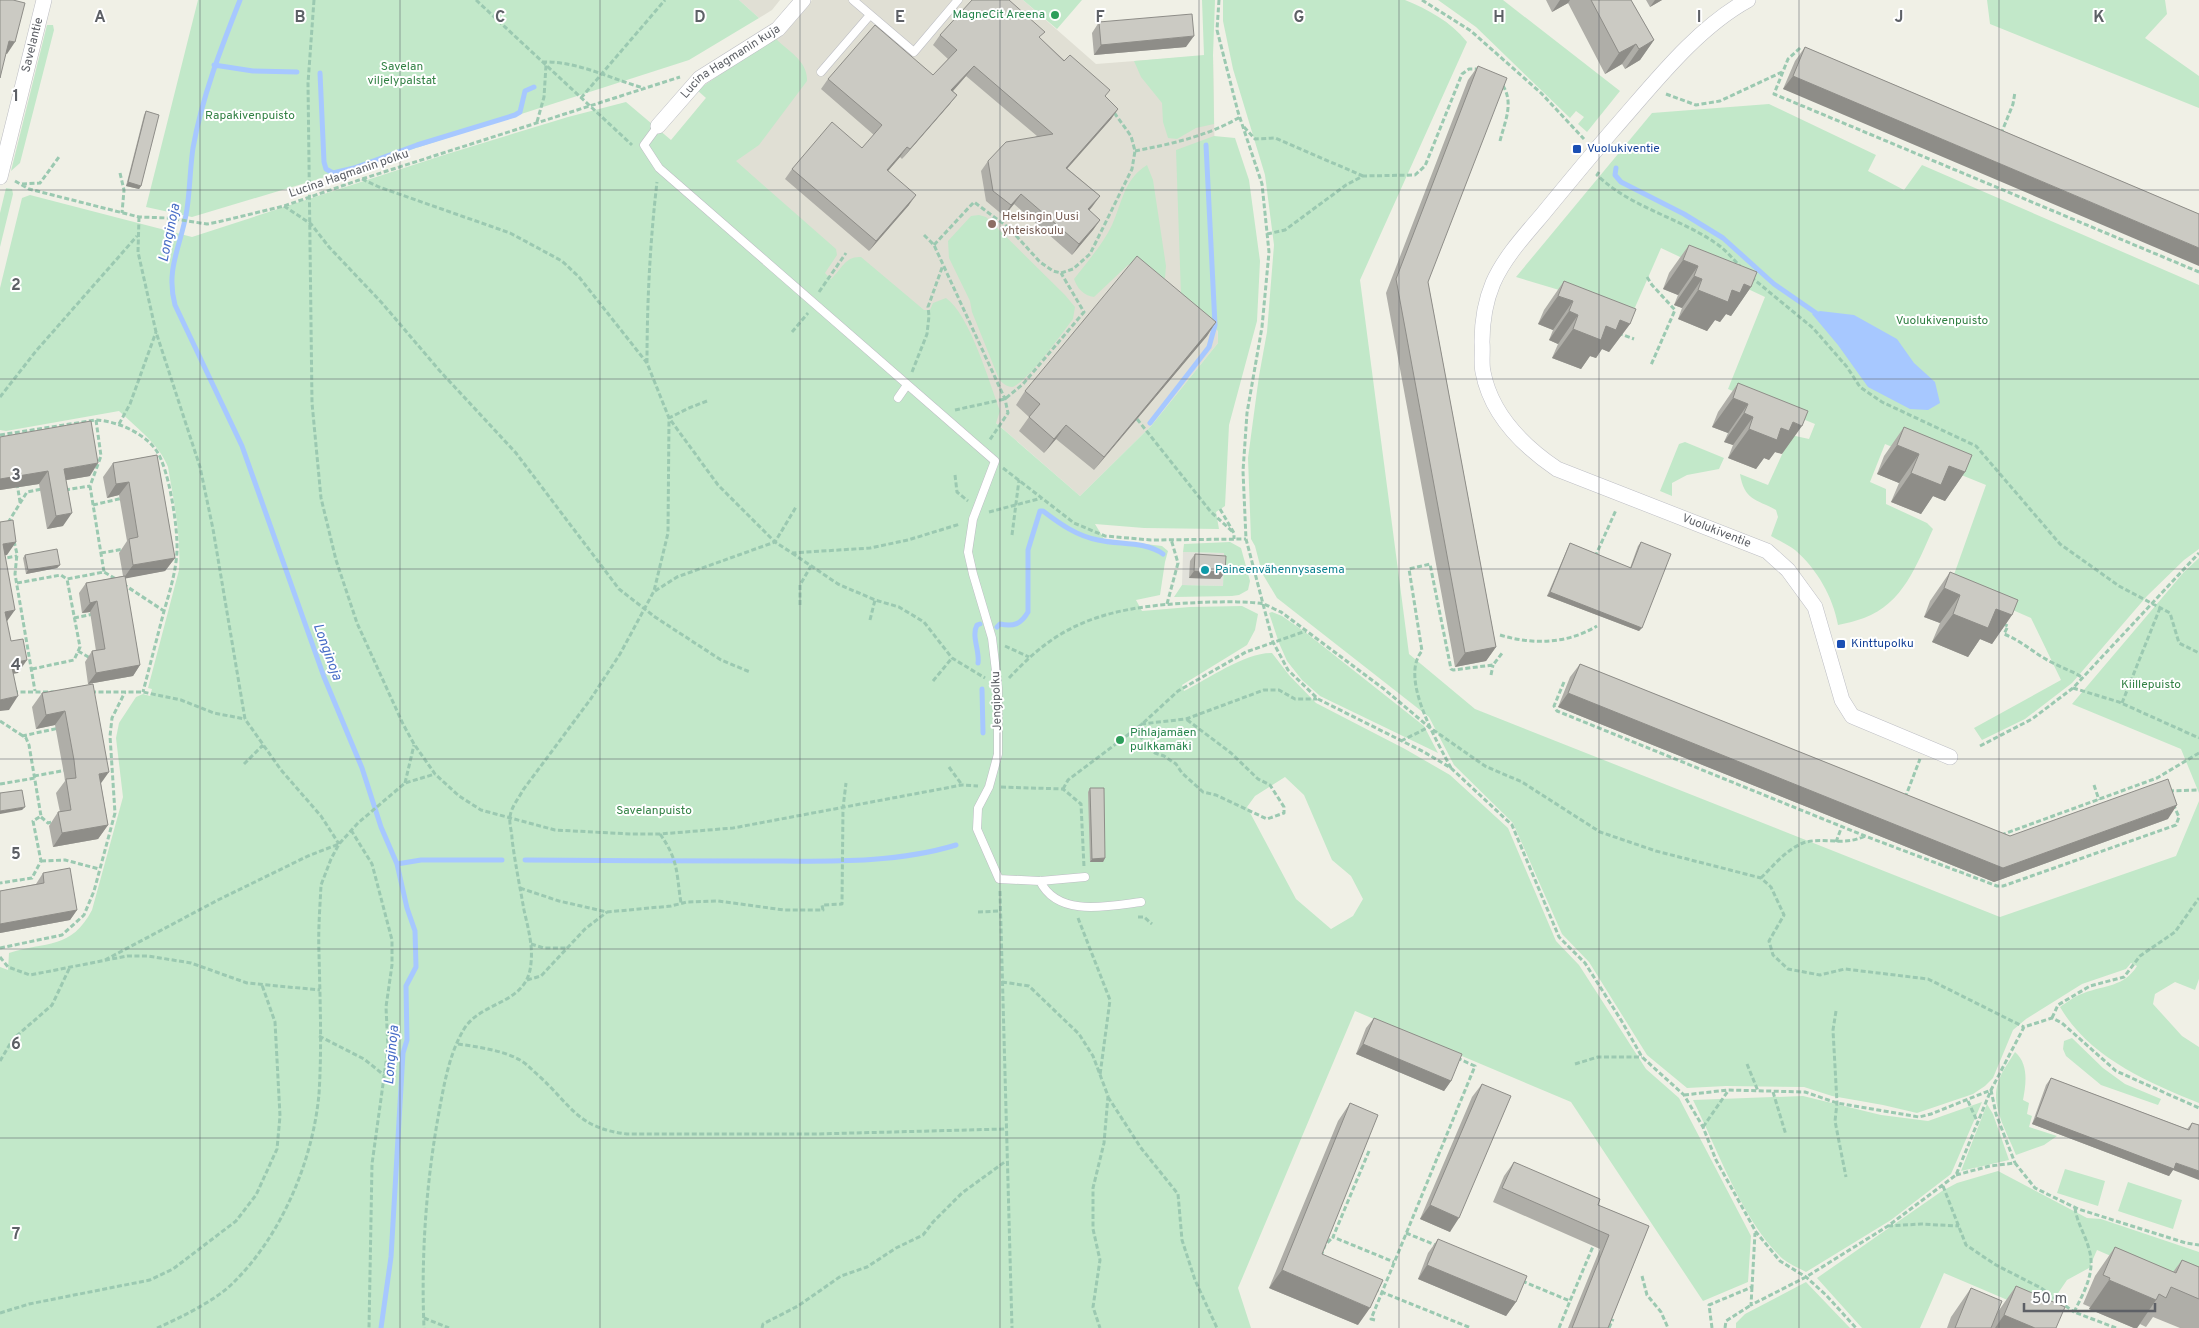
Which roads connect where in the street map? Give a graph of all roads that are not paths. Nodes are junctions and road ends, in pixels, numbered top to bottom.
1 (44, 0) edge
2 (803, 0) edge
3 (853, 0) edge
4 (958, 0) edge
5 (1748, 0) edge
6 (870, 15) junction
7 (821, 72) dead end
8 (658, 126) joint
9 (0, 177) edge
10 (907, 385) junction
11 (898, 398) dead end
12 (1950, 757) dead end
13 (1085, 877) road end
14 (1040, 881) junction
15 (1141, 902) dead end

1 - 9 street, Savelantie
2 - 8 street, Lucina Hagmanin kuja
3 - 6 lane
4 - 6 lane
5 - 12 street, Vuolukiventie
6 - 7 lane
8 - 10 lane
10 - 11 lane
10 - 14 lane, Jengipolku
13 - 14 lane
14 - 15 lane

